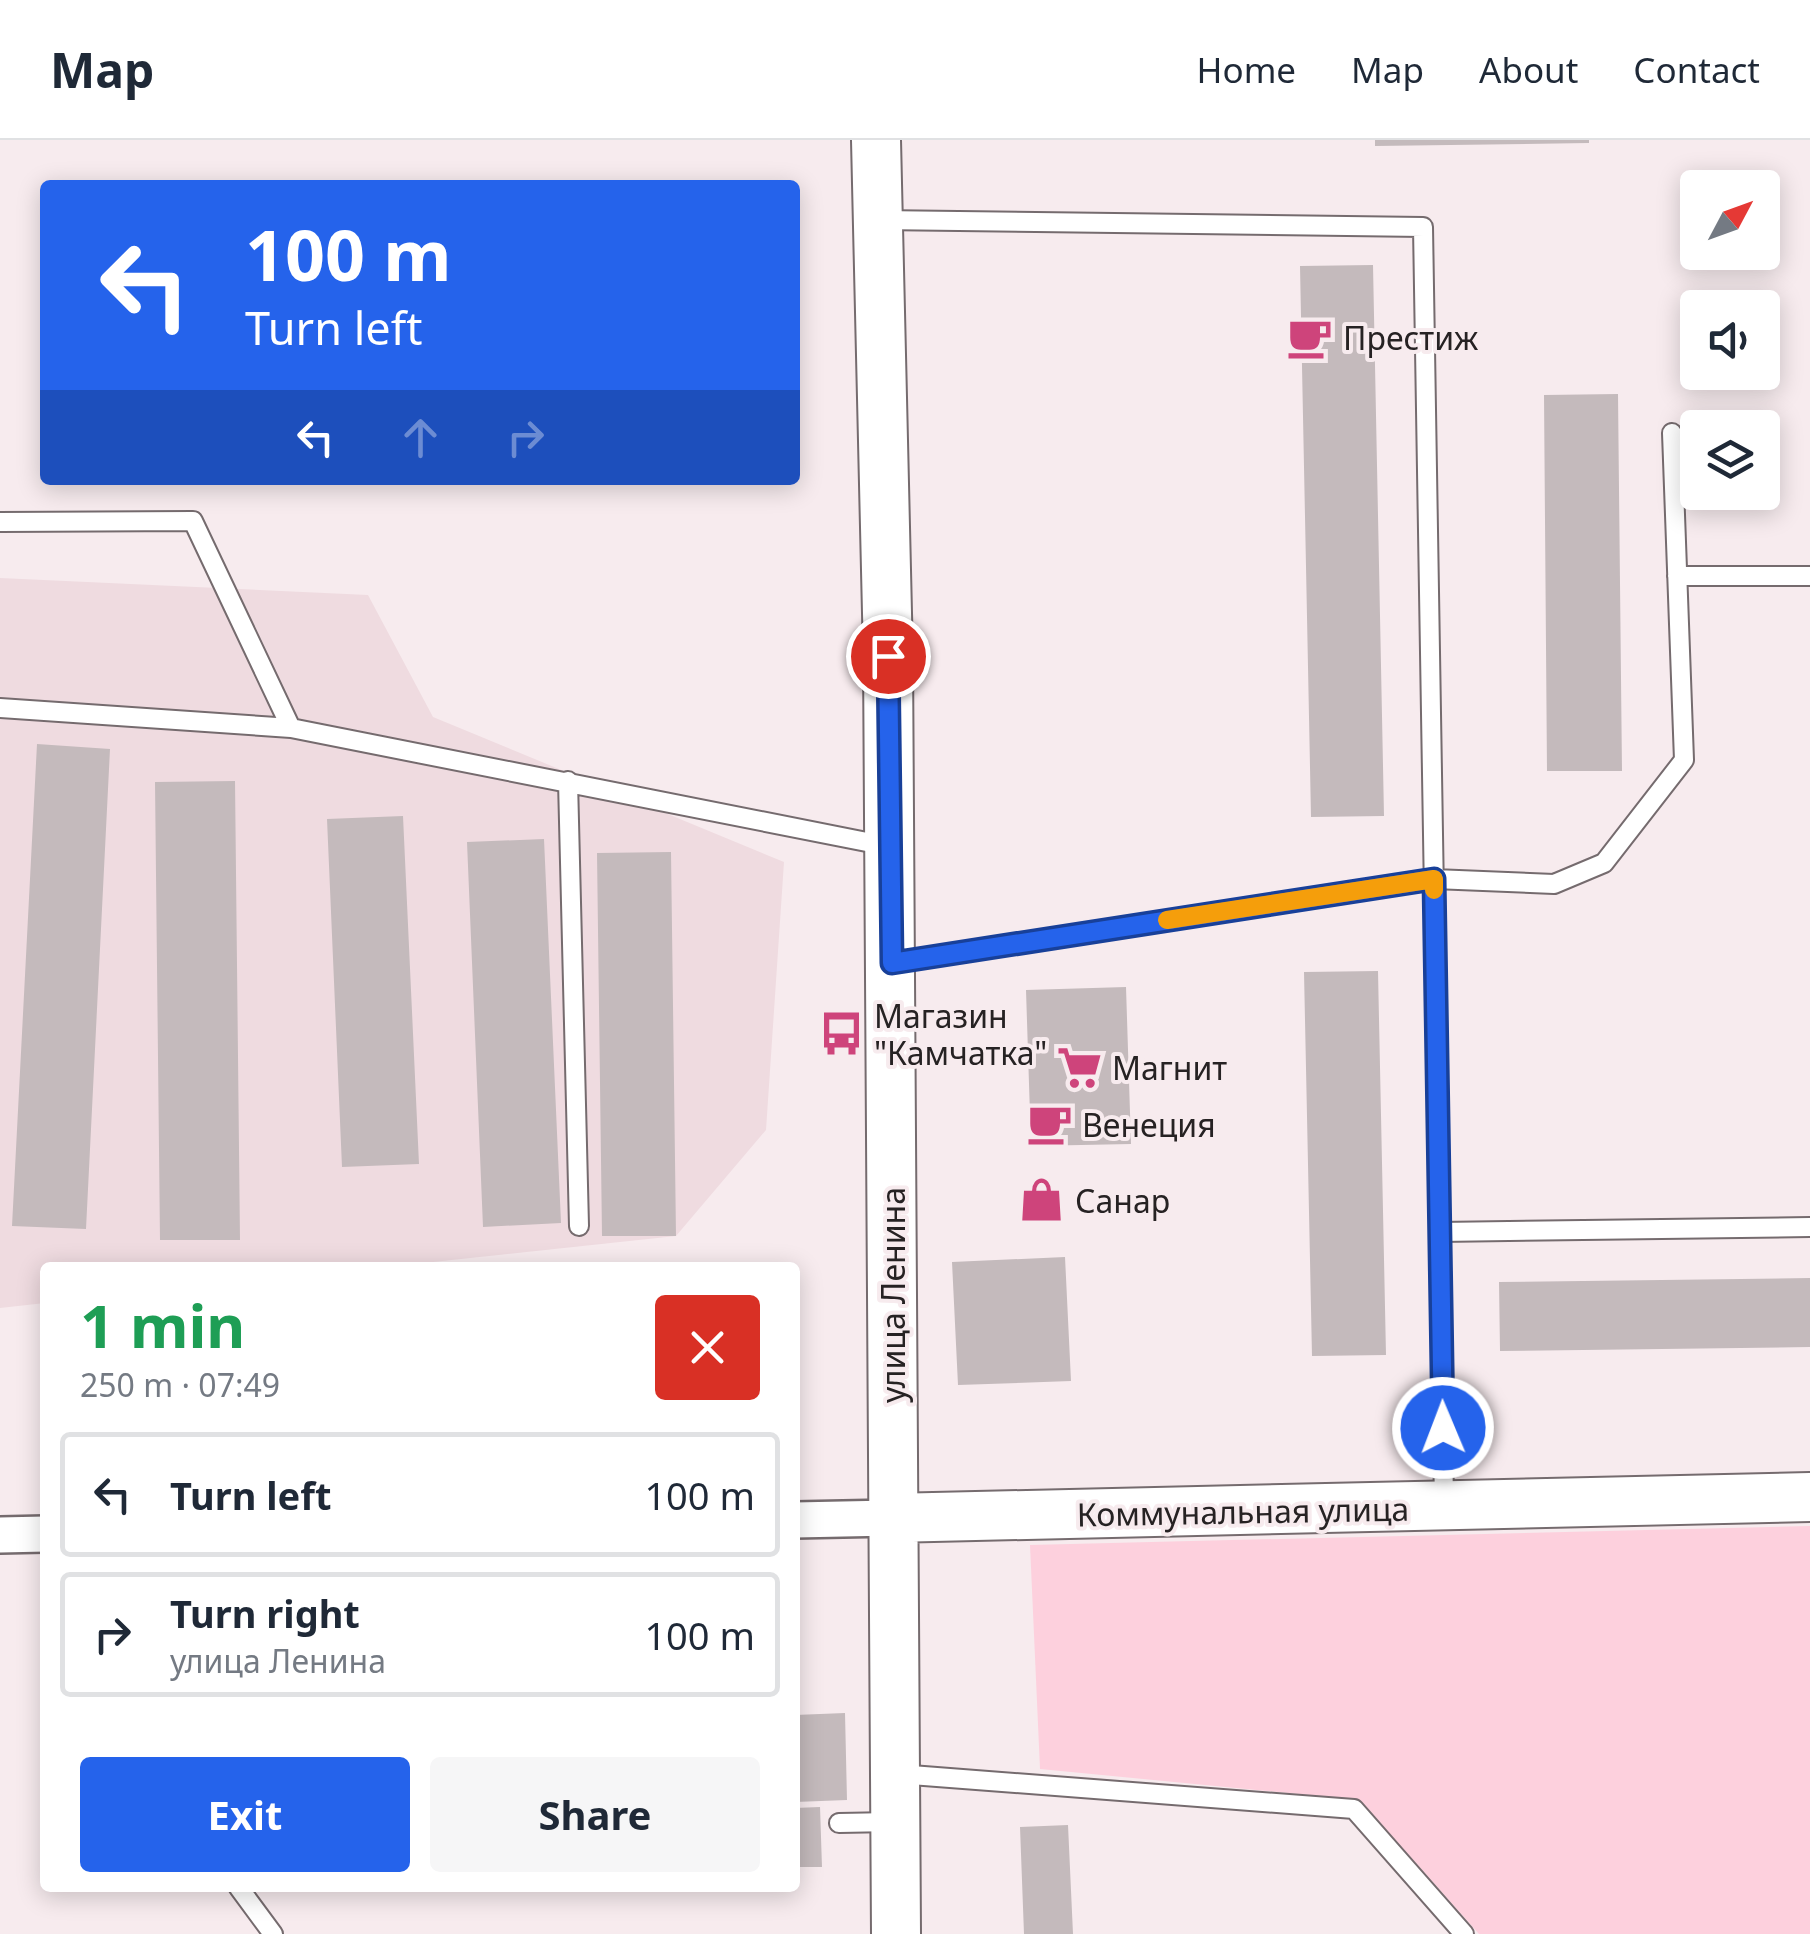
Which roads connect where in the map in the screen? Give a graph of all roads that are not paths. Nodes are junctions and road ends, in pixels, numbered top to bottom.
1 (876, 140) edge
2 (877, 220) junction
3 (1672, 434) dead end
4 (0, 522) edge
5 (1678, 576) junction
6 (1810, 576) edge
7 (0, 708) edge
8 (290, 728) junction
9 (568, 781) junction
10 (890, 847) junction
11 (1434, 879) junction
12 (892, 963) junction
13 (580, 1226) dead end
14 (1810, 1226) edge
15 (1440, 1232) junction
16 (1810, 1497) edge
17 (1444, 1507) junction
18 (891, 1518) junction
19 (800, 1520) edge
20 (0, 1534) edge
21 (40, 1534) edge
22 (897, 1774) junction
23 (898, 1822) junction
24 (839, 1823) dead end
25 (242, 1892) edge
26 (273, 1934) edge
27 (896, 1934) edge
28 (1464, 1934) edge

1 - 2 main road, улица Ленина
2 - 10 main road, улица Ленина
2 - 11 lane
3 - 5 lane
4 - 8 lane
5 - 6 lane
5 - 11 lane
7 - 8 lane
8 - 9 lane
9 - 10 lane
9 - 13 lane
10 - 12 main road, улица Ленина
11 - 12 lane
11 - 15 lane
12 - 18 main road, улица Ленина
14 - 15 lane
15 - 17 lane
16 - 17 main road, Коммунальная улица
17 - 18 main road, Коммунальная улица
18 - 19 street, Коммунальная улица
18 - 22 main road, улица Ленина
20 - 21 street
22 - 23 main road, улица Ленина
22 - 28 lane
23 - 24 lane
23 - 27 main road, улица Ленина
25 - 26 lane

